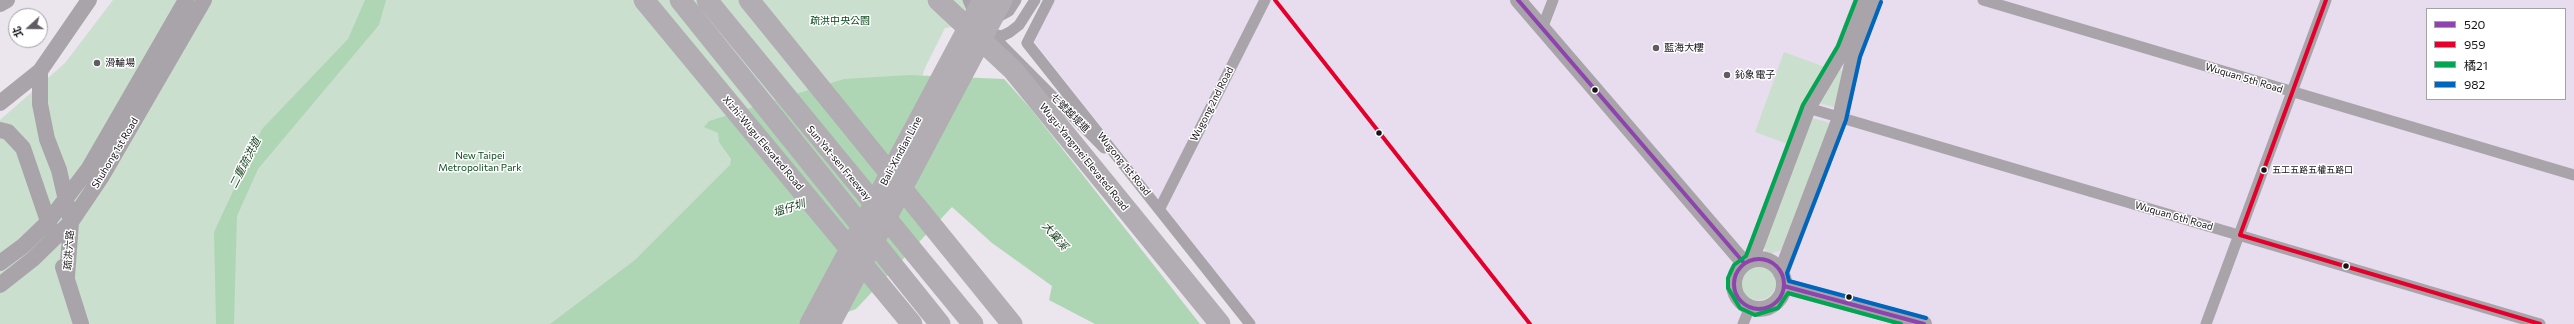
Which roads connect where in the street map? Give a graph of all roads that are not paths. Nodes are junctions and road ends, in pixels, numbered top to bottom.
1 (7, 0) edge
2 (89, 0) edge
3 (186, 0) edge
4 (204, 0) edge
5 (632, 0) edge
6 (644, 0) edge
7 (680, 0) edge
8 (706, 0) edge
9 (749, 0) edge
10 (938, 0) edge
11 (968, 0) edge
12 (979, 0) edge
13 (983, 0) edge
14 (1002, 0) edge
15 (1016, 0) edge
16 (1035, 0) edge
17 (1049, 0) edge
18 (1265, 0) edge
19 (1518, 0) edge
20 (1553, 0) edge
21 (1862, 0) edge
22 (1875, 0) edge
23 (1983, 0) edge
24 (2326, 0) edge
25 (0, 4) edge
26 (1543, 26) junction
27 (991, 34) junction
28 (40, 71) junction
29 (2292, 92) junction
30 (0, 103) edge
31 (1808, 108) junction
32 (1840, 118) junction
33 (0, 130) edge
34 (2574, 175) edge
35 (1148, 193) junction
36 (66, 200) junction
37 (1160, 208) junction
38 (48, 222) junction
39 (71, 222) junction
40 (2240, 235) junction
41 (54, 240) junction
42 (1747, 261) junction
43 (0, 263) edge
44 (67, 277) junction
45 (1782, 279) junction
46 (0, 285) edge
47 (1750, 308) junction
48 (81, 324) edge
49 (810, 324) edge
50 (830, 324) edge
51 (894, 324) edge
52 (912, 324) edge
53 (940, 324) edge
54 (973, 324) edge
55 (1012, 324) edge
56 (1220, 324) edge
57 (1250, 324) edge
58 (1743, 324) edge
59 (1924, 324) edge
60 (2206, 324) edge
61 (2540, 324) edge

1 - 25 street
2 - 28 street
3 - 36 street, Shuhong 1st Road
4 - 39 street, Shuhong 1st Road
5 - 51 highway, bridge
6 - 52 highway, Xizhi-Wugu Elevated Road, bridge
7 - 53 highway, Sun Yat-sen Freeway, bridge
8 - 54 highway, Sun Yat-sen Freeway, bridge
9 - 55 highway, bridge
10 - 56 highway, Wugu-Yangmei Elevated Road, bridge
11 - 27 street, 七號越堤道
12 - 15 street
13 - 49 highway, Bali-Xindian Line, bridge
14 - 50 highway, Bali-Xindian Line, bridge
16 - 27 street
17 - 35 street, Wugong 1st Road
18 - 37 street, Wugong 2nd Road
19 - 26 street
20 - 26 street
21 - 31 street
22 - 32 street
23 - 29 street, Wuquan 5th Road
24 - 29 street
26 - 42 street
27 - 35 street, 七號越堤道
28 - 30 street
28 - 36 street
29 - 34 street, Wuquan 5th Road
29 - 40 street
31 - 32 street, Wuquan 6th Road
31 - 42 street
32 - 40 street, Wuquan 6th Road
32 - 45 street
33 - 38 street, 疏洪六路
35 - 37 street, Wugong 1st Road
36 - 38 street, Shuhong 1st Road
36 - 39 street
37 - 57 street, Wugong 1st Road
38 - 41 street, 疏洪六路
38 - 43 street, Shuhong 1st Road
39 - 41 street, Shuhong 1st Road
39 - 44 street, 疏洪六路
40 - 60 street
40 - 61 street, Wuquan 6th Road
41 - 44 street, 疏洪六路
41 - 46 street, Shuhong 1st Road
42 - 45 street
42 - 47 street
44 - 48 street, 疏洪六路
45 - 47 street
45 - 59 street
47 - 58 street

